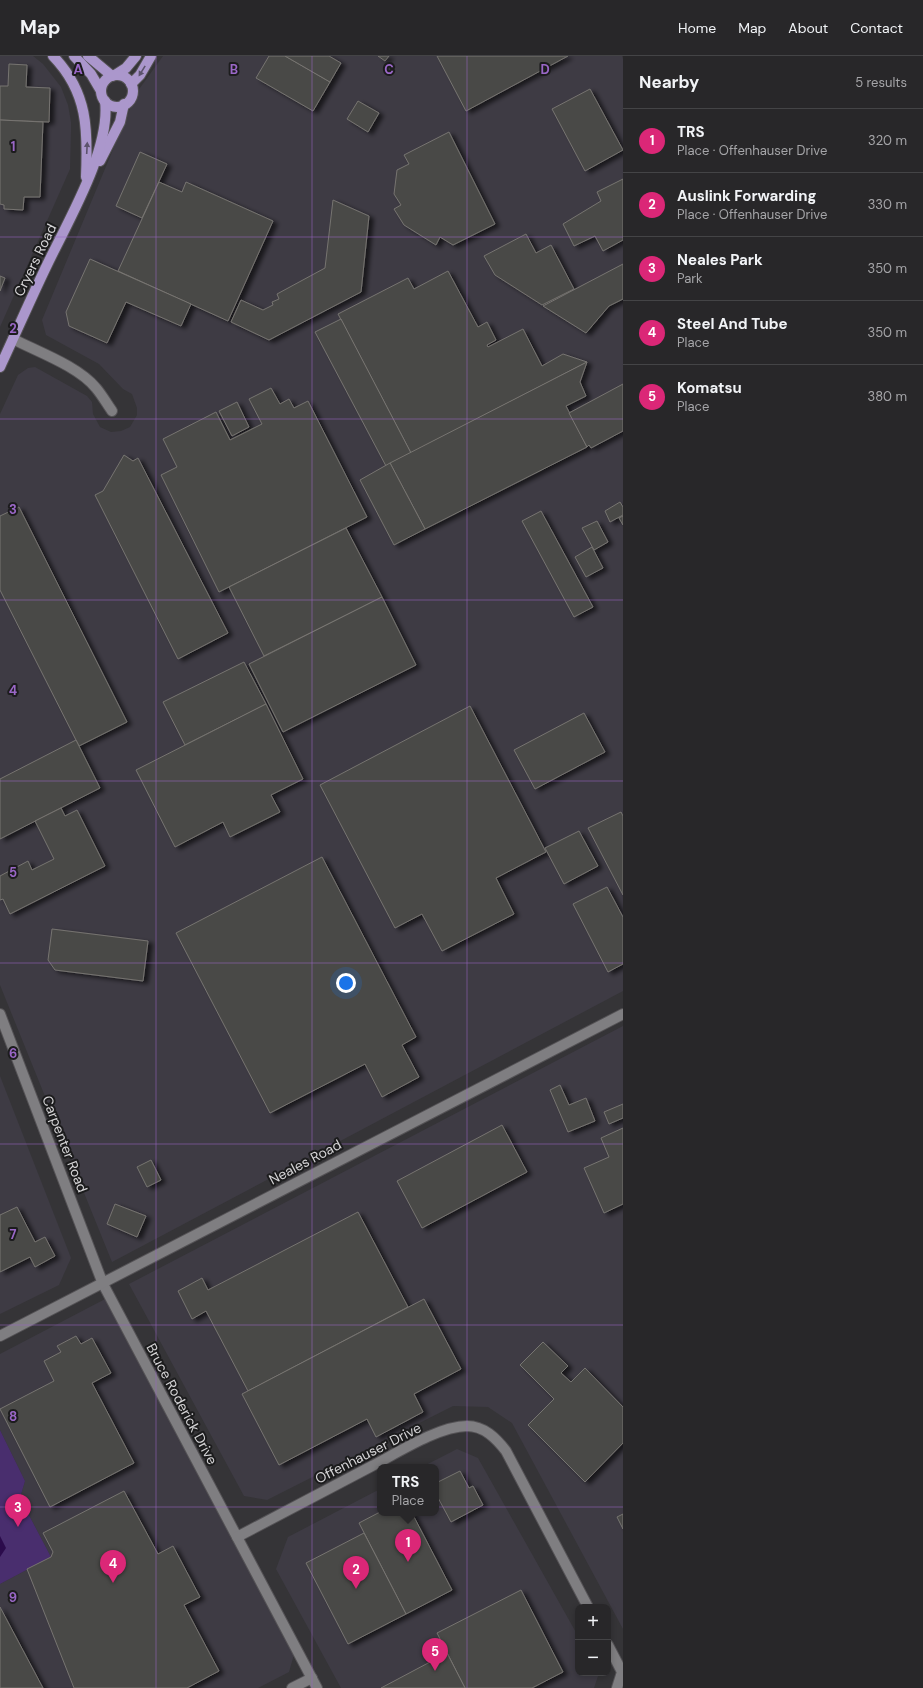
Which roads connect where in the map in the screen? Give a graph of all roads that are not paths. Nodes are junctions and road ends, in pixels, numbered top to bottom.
1 (53, 56) edge
2 (74, 56) edge
3 (88, 56) edge
4 (136, 56) edge
5 (151, 56) edge
6 (113, 75) junction
7 (131, 84) junction
8 (103, 96) junction
9 (124, 104) junction
10 (85, 187) junction
11 (13, 339) junction
12 (0, 367) edge
13 (112, 411) dead end
14 (0, 1014) edge
15 (623, 1014) edge
16 (103, 1284) junction
17 (0, 1336) edge
18 (237, 1537) junction
19 (586, 1604) edge
20 (611, 1651) edge
21 (312, 1678) junction
22 (292, 1688) edge
23 (317, 1688) edge
24 (617, 1688) edge

10 -> 1 main road
2 - 8 main road
3 - 6 main road
4 - 6 main road
5 -> 7 main road, Cryers Road
6 - 7 main road
6 - 8 main road
7 - 9 main road, Cryers Road
8 - 9 main road
8 - 10 main road, Cryers Road
9 - 10 main road, Cryers Road
10 - 11 main road, Cryers Road
11 - 12 main road, Cryers Road
11 - 13 street
14 - 16 street, Carpenter Road
15 - 16 street, Neales Road
16 - 17 street, Neales Road
16 - 18 street, Bruce Roderick Drive
18 - 19 street, Offenhauser Drive
18 - 21 street
20 - 24 street
21 - 22 street
21 - 23 street

